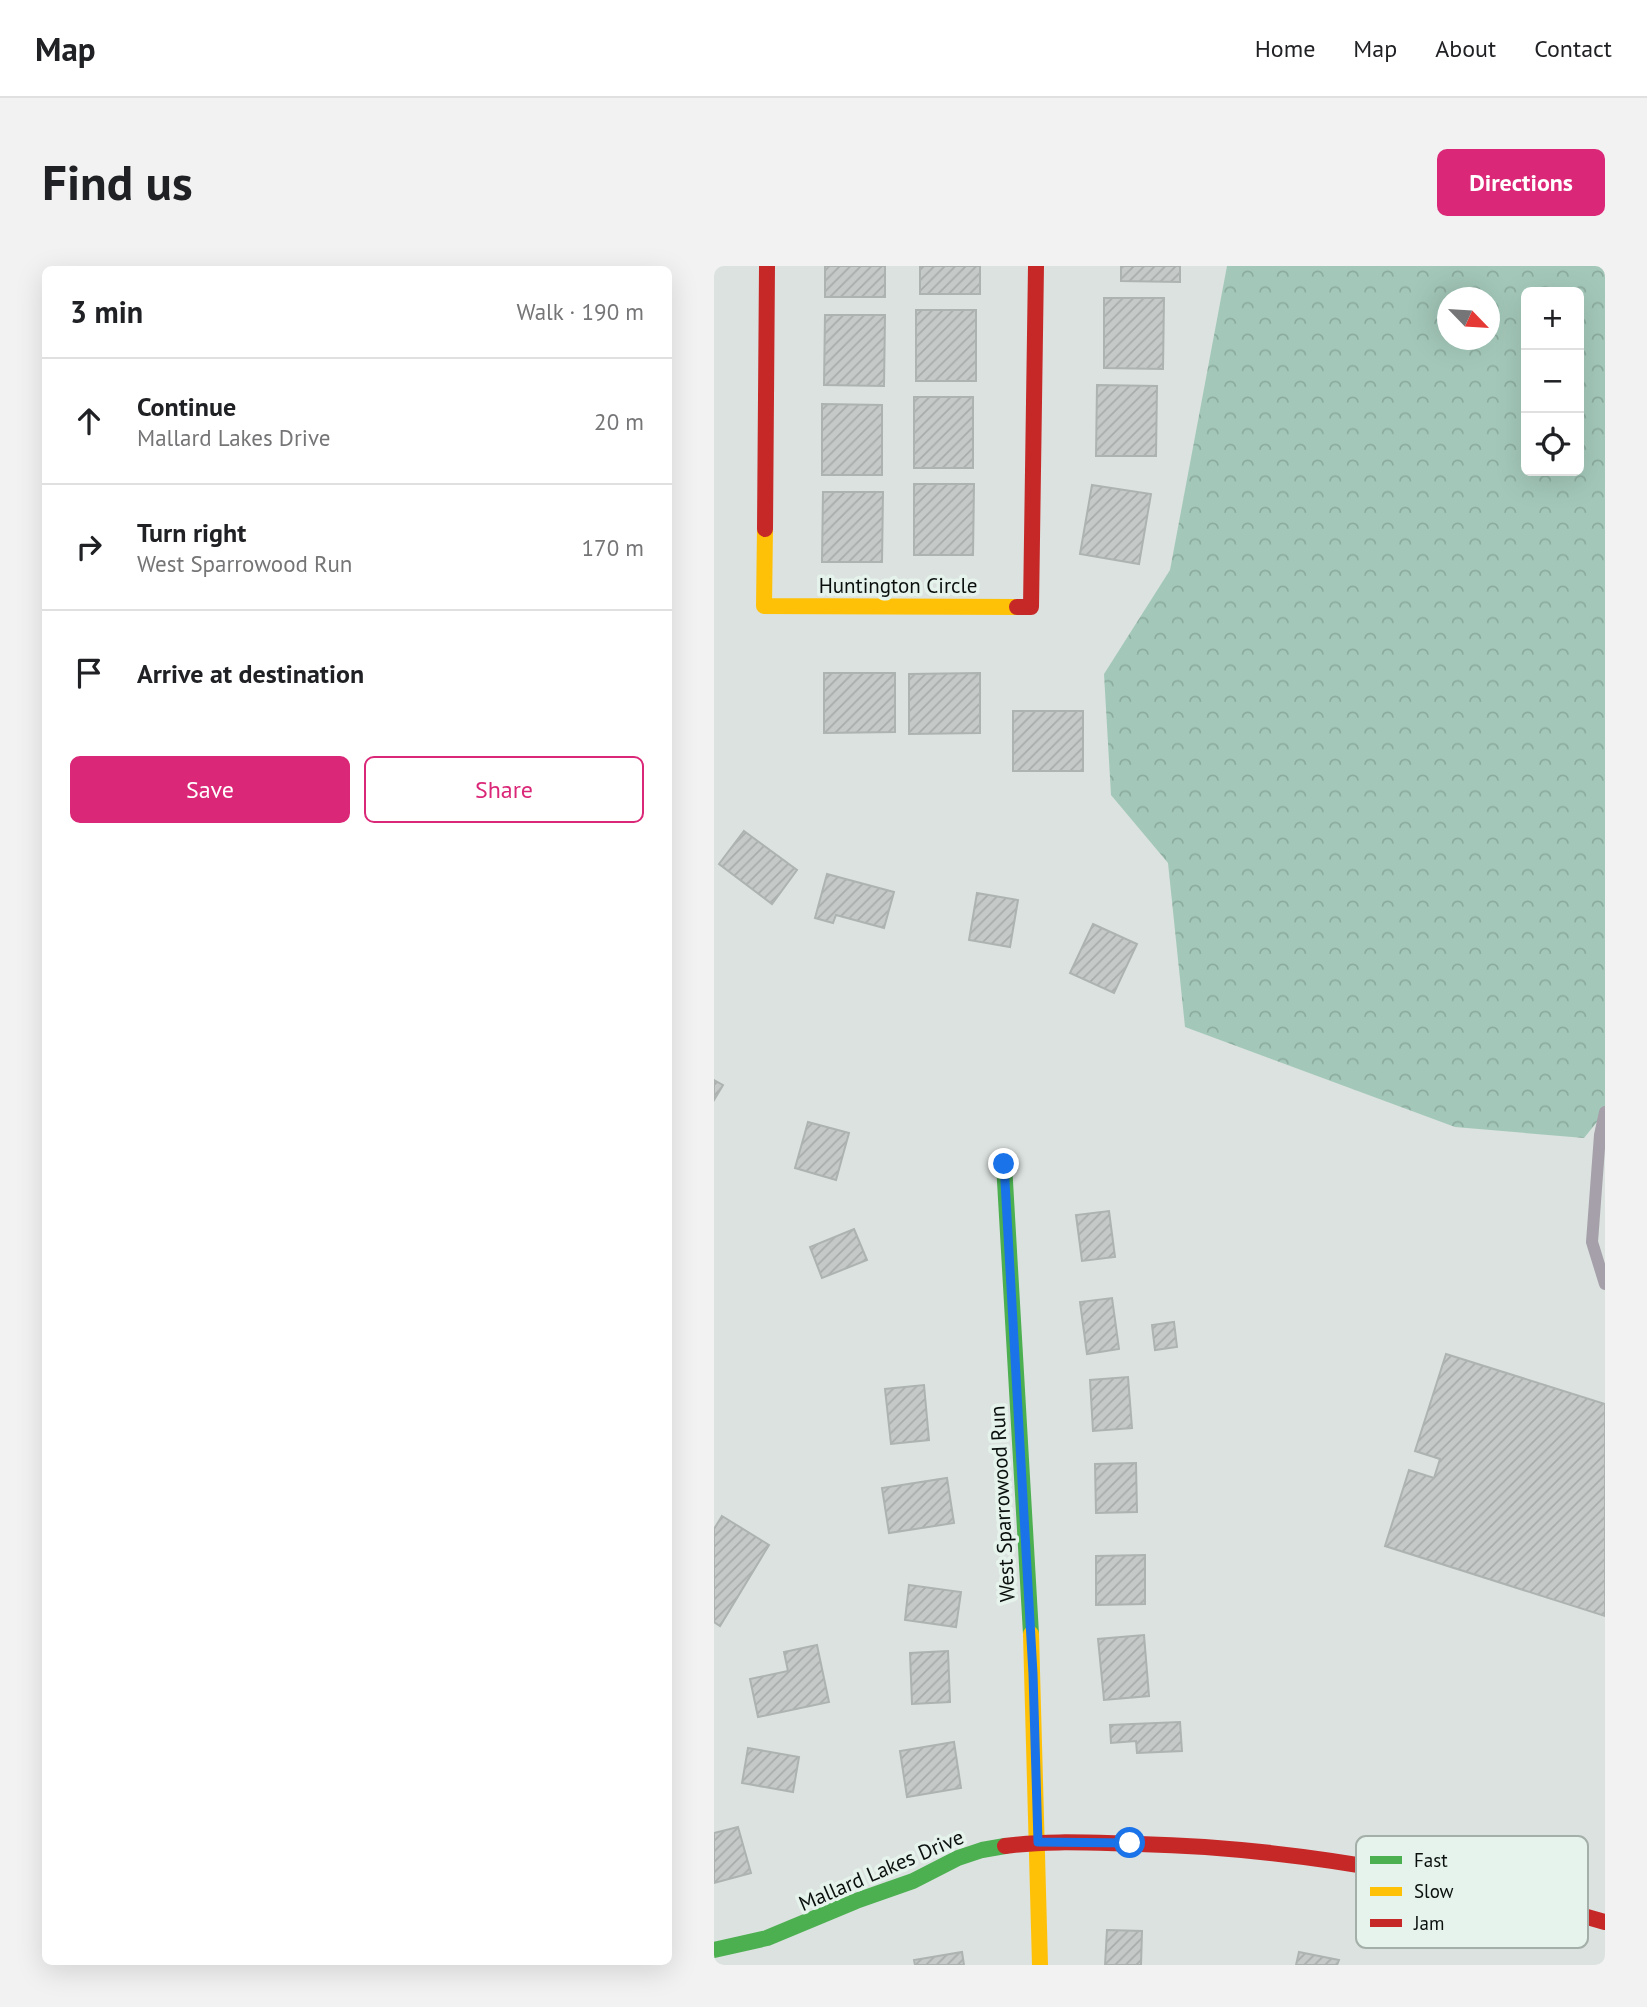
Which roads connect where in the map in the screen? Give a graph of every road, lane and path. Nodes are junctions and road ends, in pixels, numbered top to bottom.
1 (767, 266) edge
2 (1036, 266) edge
3 (1605, 1112) edge
4 (1004, 1164) dead end
5 (1605, 1284) edge
6 (1038, 1842) junction
7 (1356, 1865) edge
8 (1588, 1917) edge
9 (1605, 1922) edge
10 (714, 1950) edge
11 (1040, 1965) edge

1 - 2 street, Huntington Circle
3 - 5 lane
4 - 6 street, West Sparrowood Run
6 - 7 street, Mallard Lakes Drive
6 - 10 street, Mallard Lakes Drive
6 - 11 street, West Sparrowood Run
8 - 9 street, Mallard Lakes Drive

